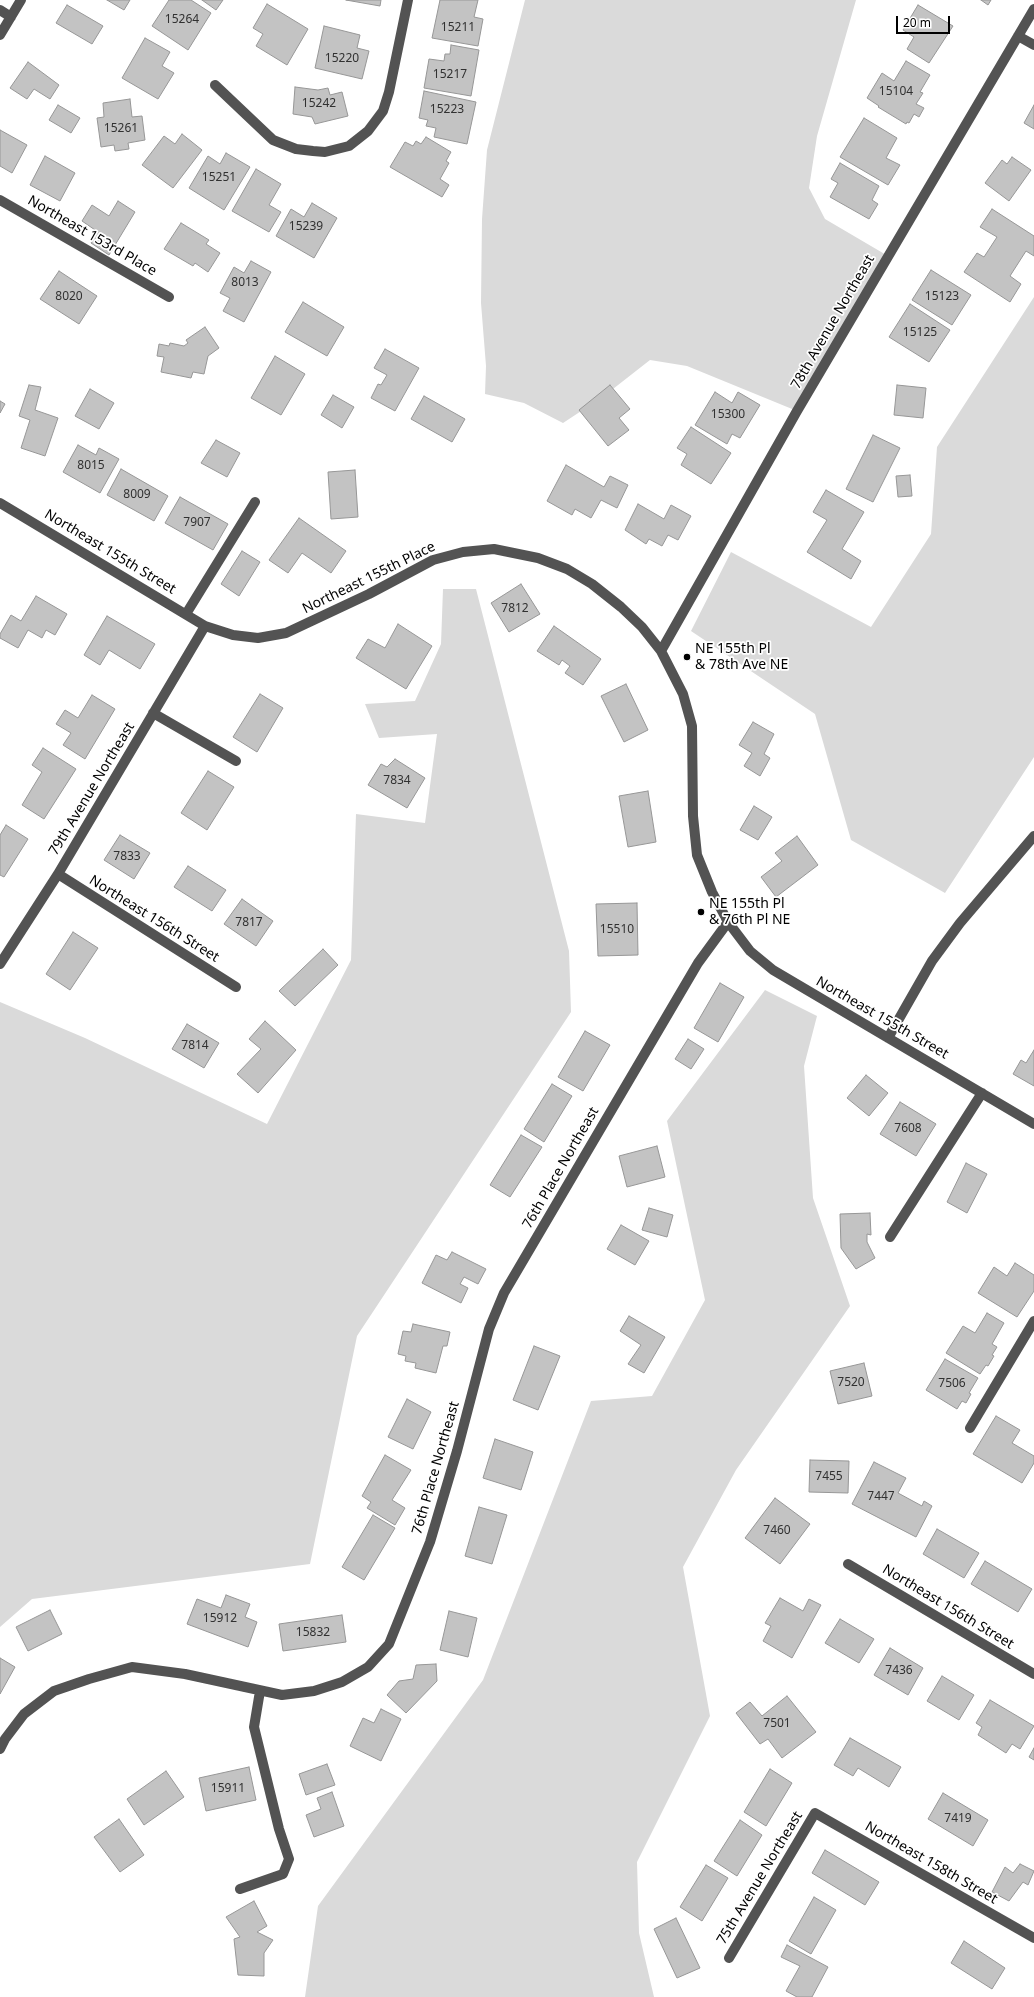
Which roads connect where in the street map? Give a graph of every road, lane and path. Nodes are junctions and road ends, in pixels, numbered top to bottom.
1 (21, 0) edge
2 (408, 0) edge
3 (1034, 9) edge
4 (0, 10) edge
5 (11, 17) junction
6 (0, 35) edge
7 (1018, 36) junction
8 (1034, 45) edge
9 (215, 85) dead end
10 (0, 200) edge
11 (169, 297) dead end
12 (255, 502) dead end
13 (0, 503) edge
14 (186, 614) junction
15 (205, 626) junction
16 (661, 651) junction
17 (153, 713) junction
18 (236, 761) dead end
19 (1034, 836) edge
20 (58, 874) junction
21 (728, 922) junction
22 (0, 964) edge
23 (236, 987) dead end
24 (888, 1038) junction
25 (982, 1093) junction
26 (1034, 1124) edge
27 (890, 1237) dead end
28 (1034, 1321) edge
29 (970, 1428) dead end
30 (848, 1564) dead end
31 (1034, 1674) edge
32 (260, 1691) junction
33 (0, 1749) edge
34 (815, 1813) joint
35 (240, 1889) dead end
36 (1034, 1938) edge
37 (729, 1958) dead end

1 - 5 street
2 - 9 street
3 - 7 street, 78th Avenue Northeast
4 - 5 street
5 - 6 street
7 - 8 street
7 - 16 street, 78th Avenue Northeast
10 - 11 street, Northeast 153rd Place
12 - 14 street
13 - 14 street, Northeast 155th Street
14 - 15 street, Northeast 155th Street
15 - 16 street, Northeast 155th Place
15 - 17 street, 79th Avenue Northeast
16 - 21 street, Northeast 155th Place
17 - 18 street
17 - 20 street, 79th Avenue Northeast
19 - 24 street
20 - 22 street, 79th Avenue Northeast
20 - 23 street, Northeast 156th Street
21 - 24 street, Northeast 155th Street
21 - 32 street, 76th Place Northeast
24 - 25 street, Northeast 155th Street
25 - 26 street, Northeast 155th Street
25 - 27 street
28 - 29 street
30 - 31 street, Northeast 156th Street
32 - 33 street, 76th Place Northeast
32 - 35 street
34 - 36 street, Northeast 158th Street
34 - 37 street, 75th Avenue Northeast

